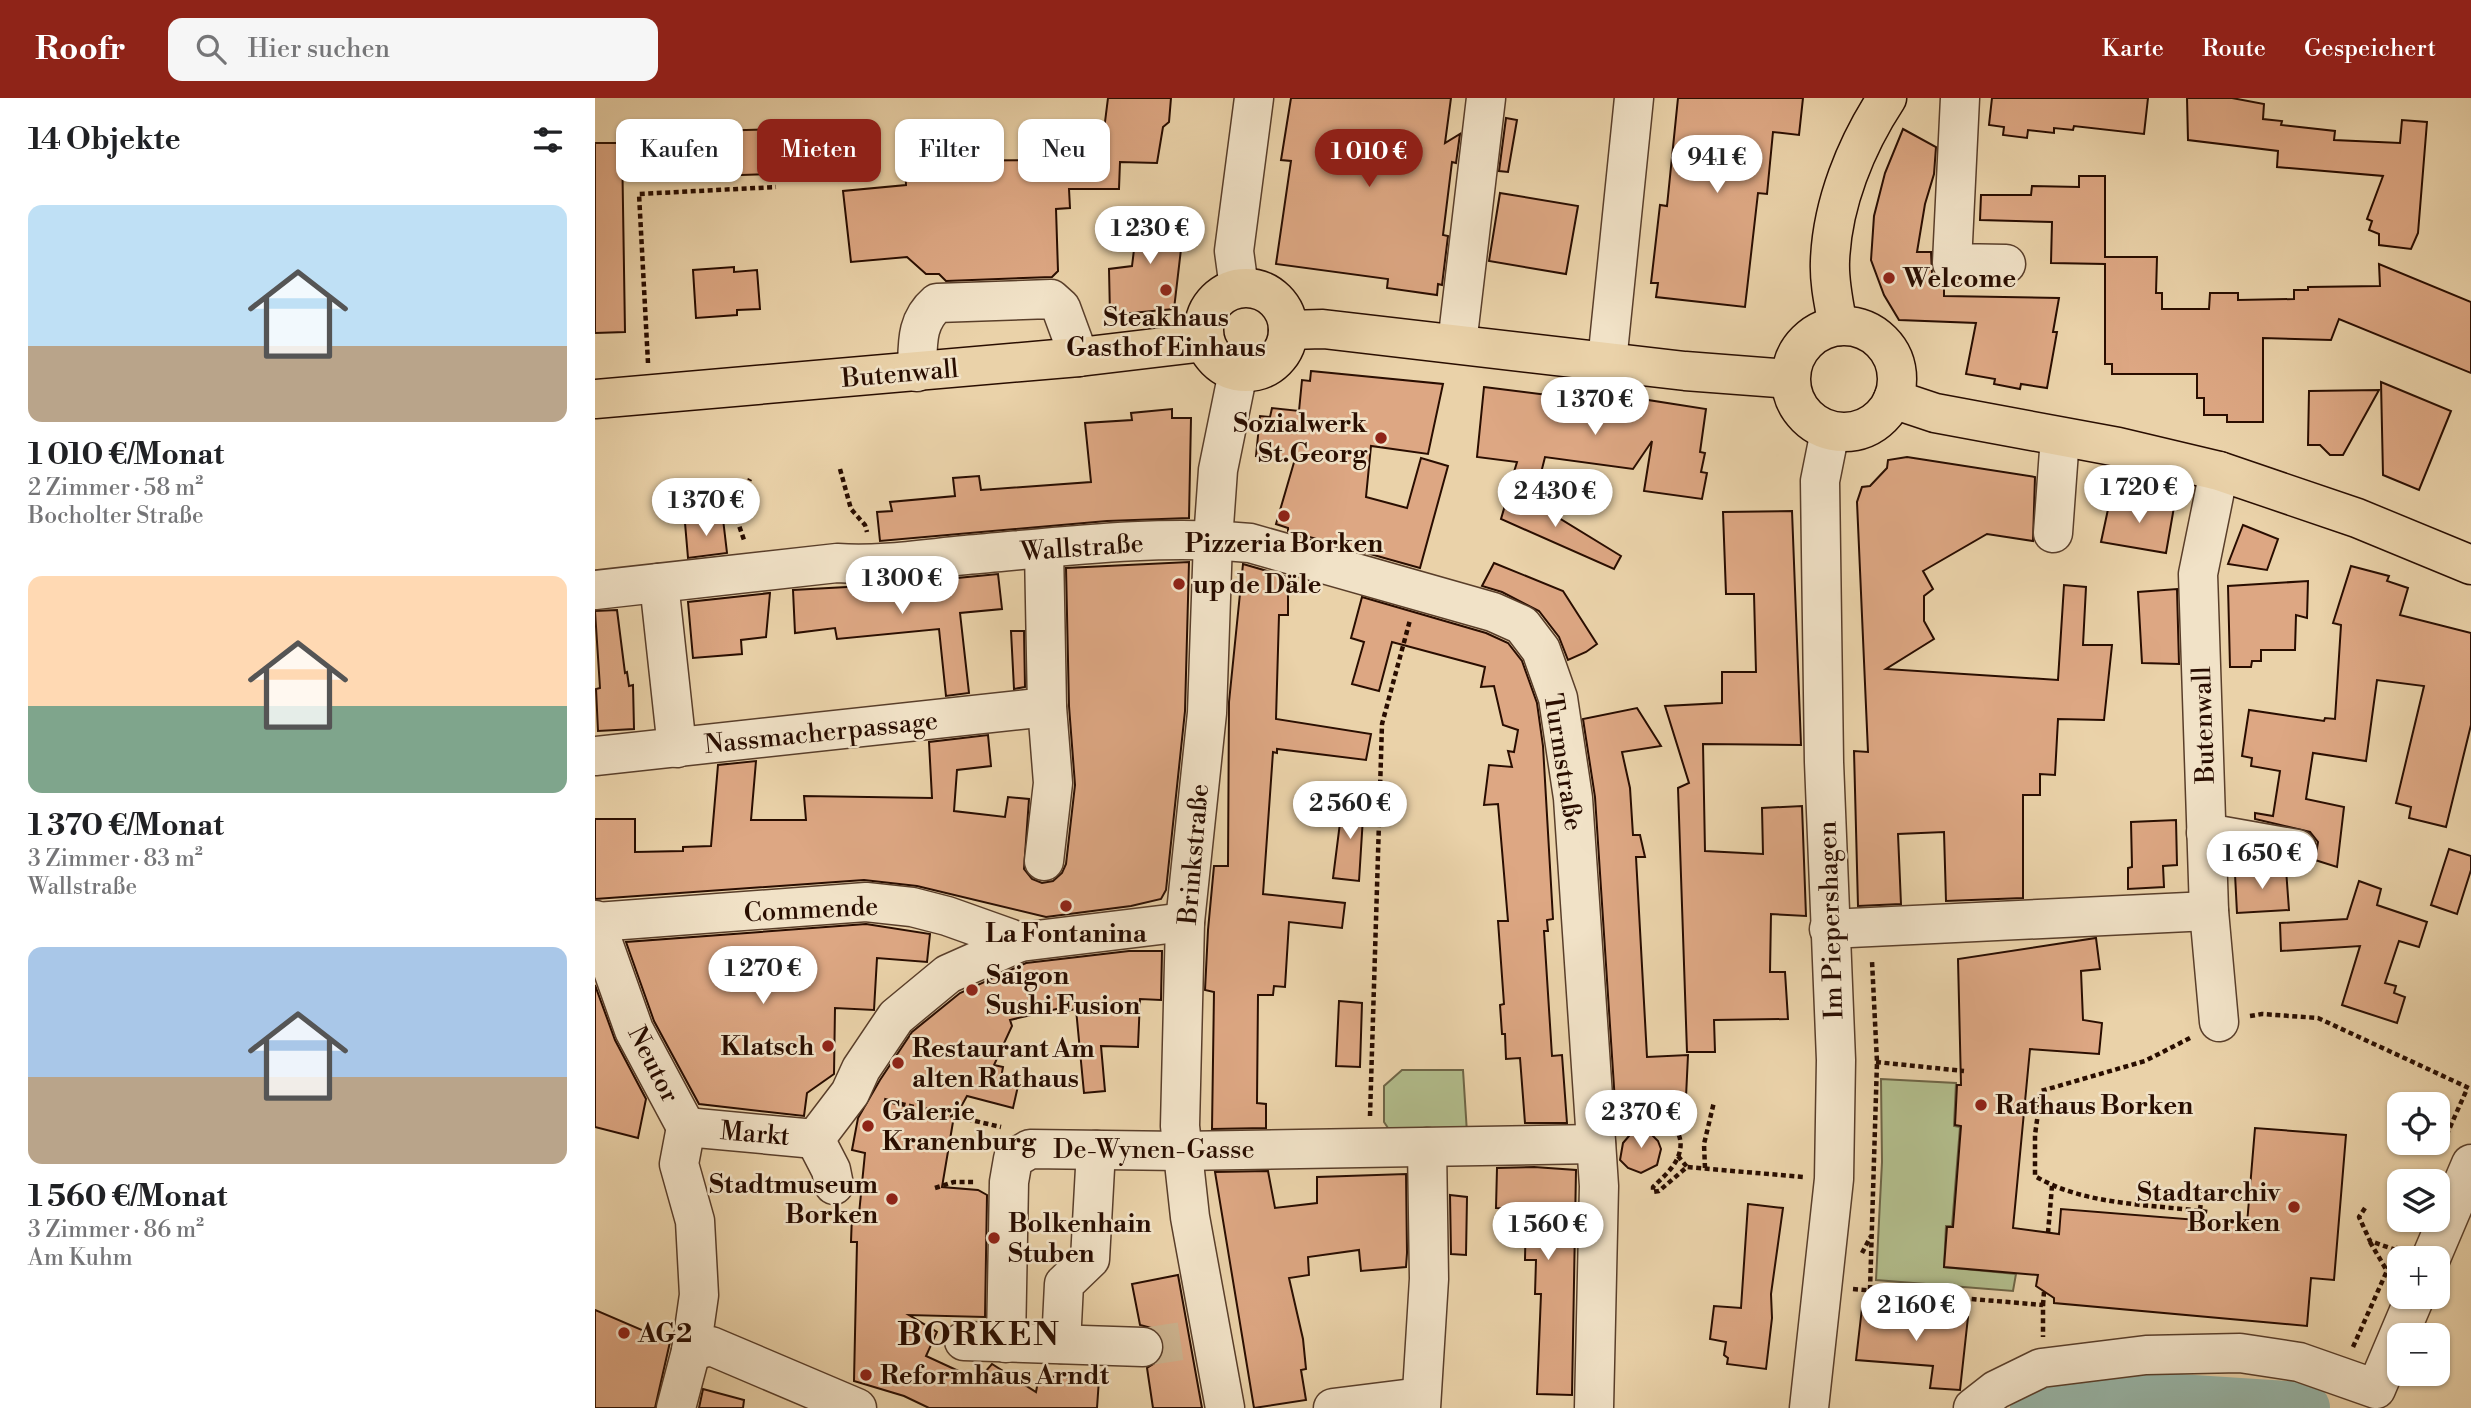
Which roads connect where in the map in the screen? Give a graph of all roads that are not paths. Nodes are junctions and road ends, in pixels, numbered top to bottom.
1 (1254, 98) edge
2 (1634, 98) edge
3 (1887, 98) edge
4 (1960, 98) edge
5 (1485, 108) edge
6 (2006, 264) dead end
7 (1239, 288) junction
8 (1838, 326) junction
9 (1288, 330) junction
10 (1205, 342) junction
11 (1457, 344) junction
12 (1079, 357) junction
13 (1607, 362) junction
14 (917, 372) junction
15 (1238, 372) junction
16 (1790, 379) junction
17 (595, 399) edge
18 (1893, 399) junction
19 (1830, 431) junction
20 (2060, 437) junction
21 (2219, 471) junction
22 (2053, 533) dead end
23 (1213, 540) junction
24 (1044, 549) junction
25 (2471, 565) edge
26 (659, 583) junction
27 (595, 590) edge
28 (1047, 707) junction
29 (677, 748) junction
30 (595, 756) edge
31 (2206, 833) junction
32 (2297, 849) dead end
33 (1045, 861) dead end
34 (2209, 911) junction
35 (596, 921) edge
36 (1185, 922) junction
37 (1845, 928) junction
38 (1020, 942) junction
39 (2219, 1023) road end
40 (686, 1127) junction
41 (815, 1139) junction
42 (1596, 1144) junction
43 (1427, 1147) junction
44 (1096, 1150) junction
45 (1180, 1151) junction
46 (2455, 1158) edge
47 (834, 1185) dead end
48 (2411, 1246) edge
49 (2410, 1309) edge
50 (964, 1341) dead end
51 (1006, 1343) junction
52 (1061, 1344) junction
53 (1143, 1347) tunnel mouth
54 (691, 1351) junction
55 (851, 1402) edge
56 (1421, 1403) edge
57 (676, 1408) edge
58 (1225, 1408) edge
59 (1333, 1408) edge
60 (1594, 1408) edge
61 (1809, 1408) edge
62 (1973, 1408) edge

1 - 7 street
2 - 13 street
3 - 8 main road
4 - 6 street
5 - 11 street
7 - 9 main road
7 - 10 main road
8 - 16 main road
8 - 18 main road
9 - 11 main road
9 - 15 main road
10 - 12 main road, Butenwall
10 - 15 main road
11 - 13 main road
12 - 14 main road, Butenwall
12 - 14 street
13 - 16 main road
14 - 17 main road, Butenwall
15 - 23 street, Brinkstraße
16 - 19 main road
18 - 19 main road
18 - 20 main road
19 - 37 street, Im Piepershagen
20 - 21 main road
20 - 22 street
21 - 25 main road
21 - 31 street, Butenwall
23 - 24 street, Wallstraße
23 - 36 street, Brinkstraße
23 - 42 street, Turmstraße
24 - 26 street, Wallstraße
24 - 28 street
26 - 27 street, Wallstraße
26 - 29 street
28 - 29 street, Nassmacherpassage
28 - 33 street
29 - 30 street, Nassmacherpassage
31 - 32 street
31 - 34 street, Butenwall
34 - 37 street
34 - 39 street, Butenwall
35 - 38 street, Commende
35 - 40 street, Neutor
36 - 38 street
36 - 45 street, Brinkstraße
37 - 61 street, Im Piepershagen
38 - 41 street
40 - 41 street, Markt
40 - 54 street
41 - 47 street, Markt
42 - 43 street, De-Wynen-Gasse
42 - 60 street, Turmstraße
43 - 45 street, De-Wynen-Gasse
43 - 56 street
44 - 45 street, De-Wynen-Gasse
44 - 51 street, De-Wynen-Gasse
44 - 52 street
45 - 58 street, Brinkstraße
46 - 48 street
49 - 62 street
50 - 51 street
51 - 52 street
52 - 53 street
54 - 55 street
54 - 57 street
56 - 59 street

